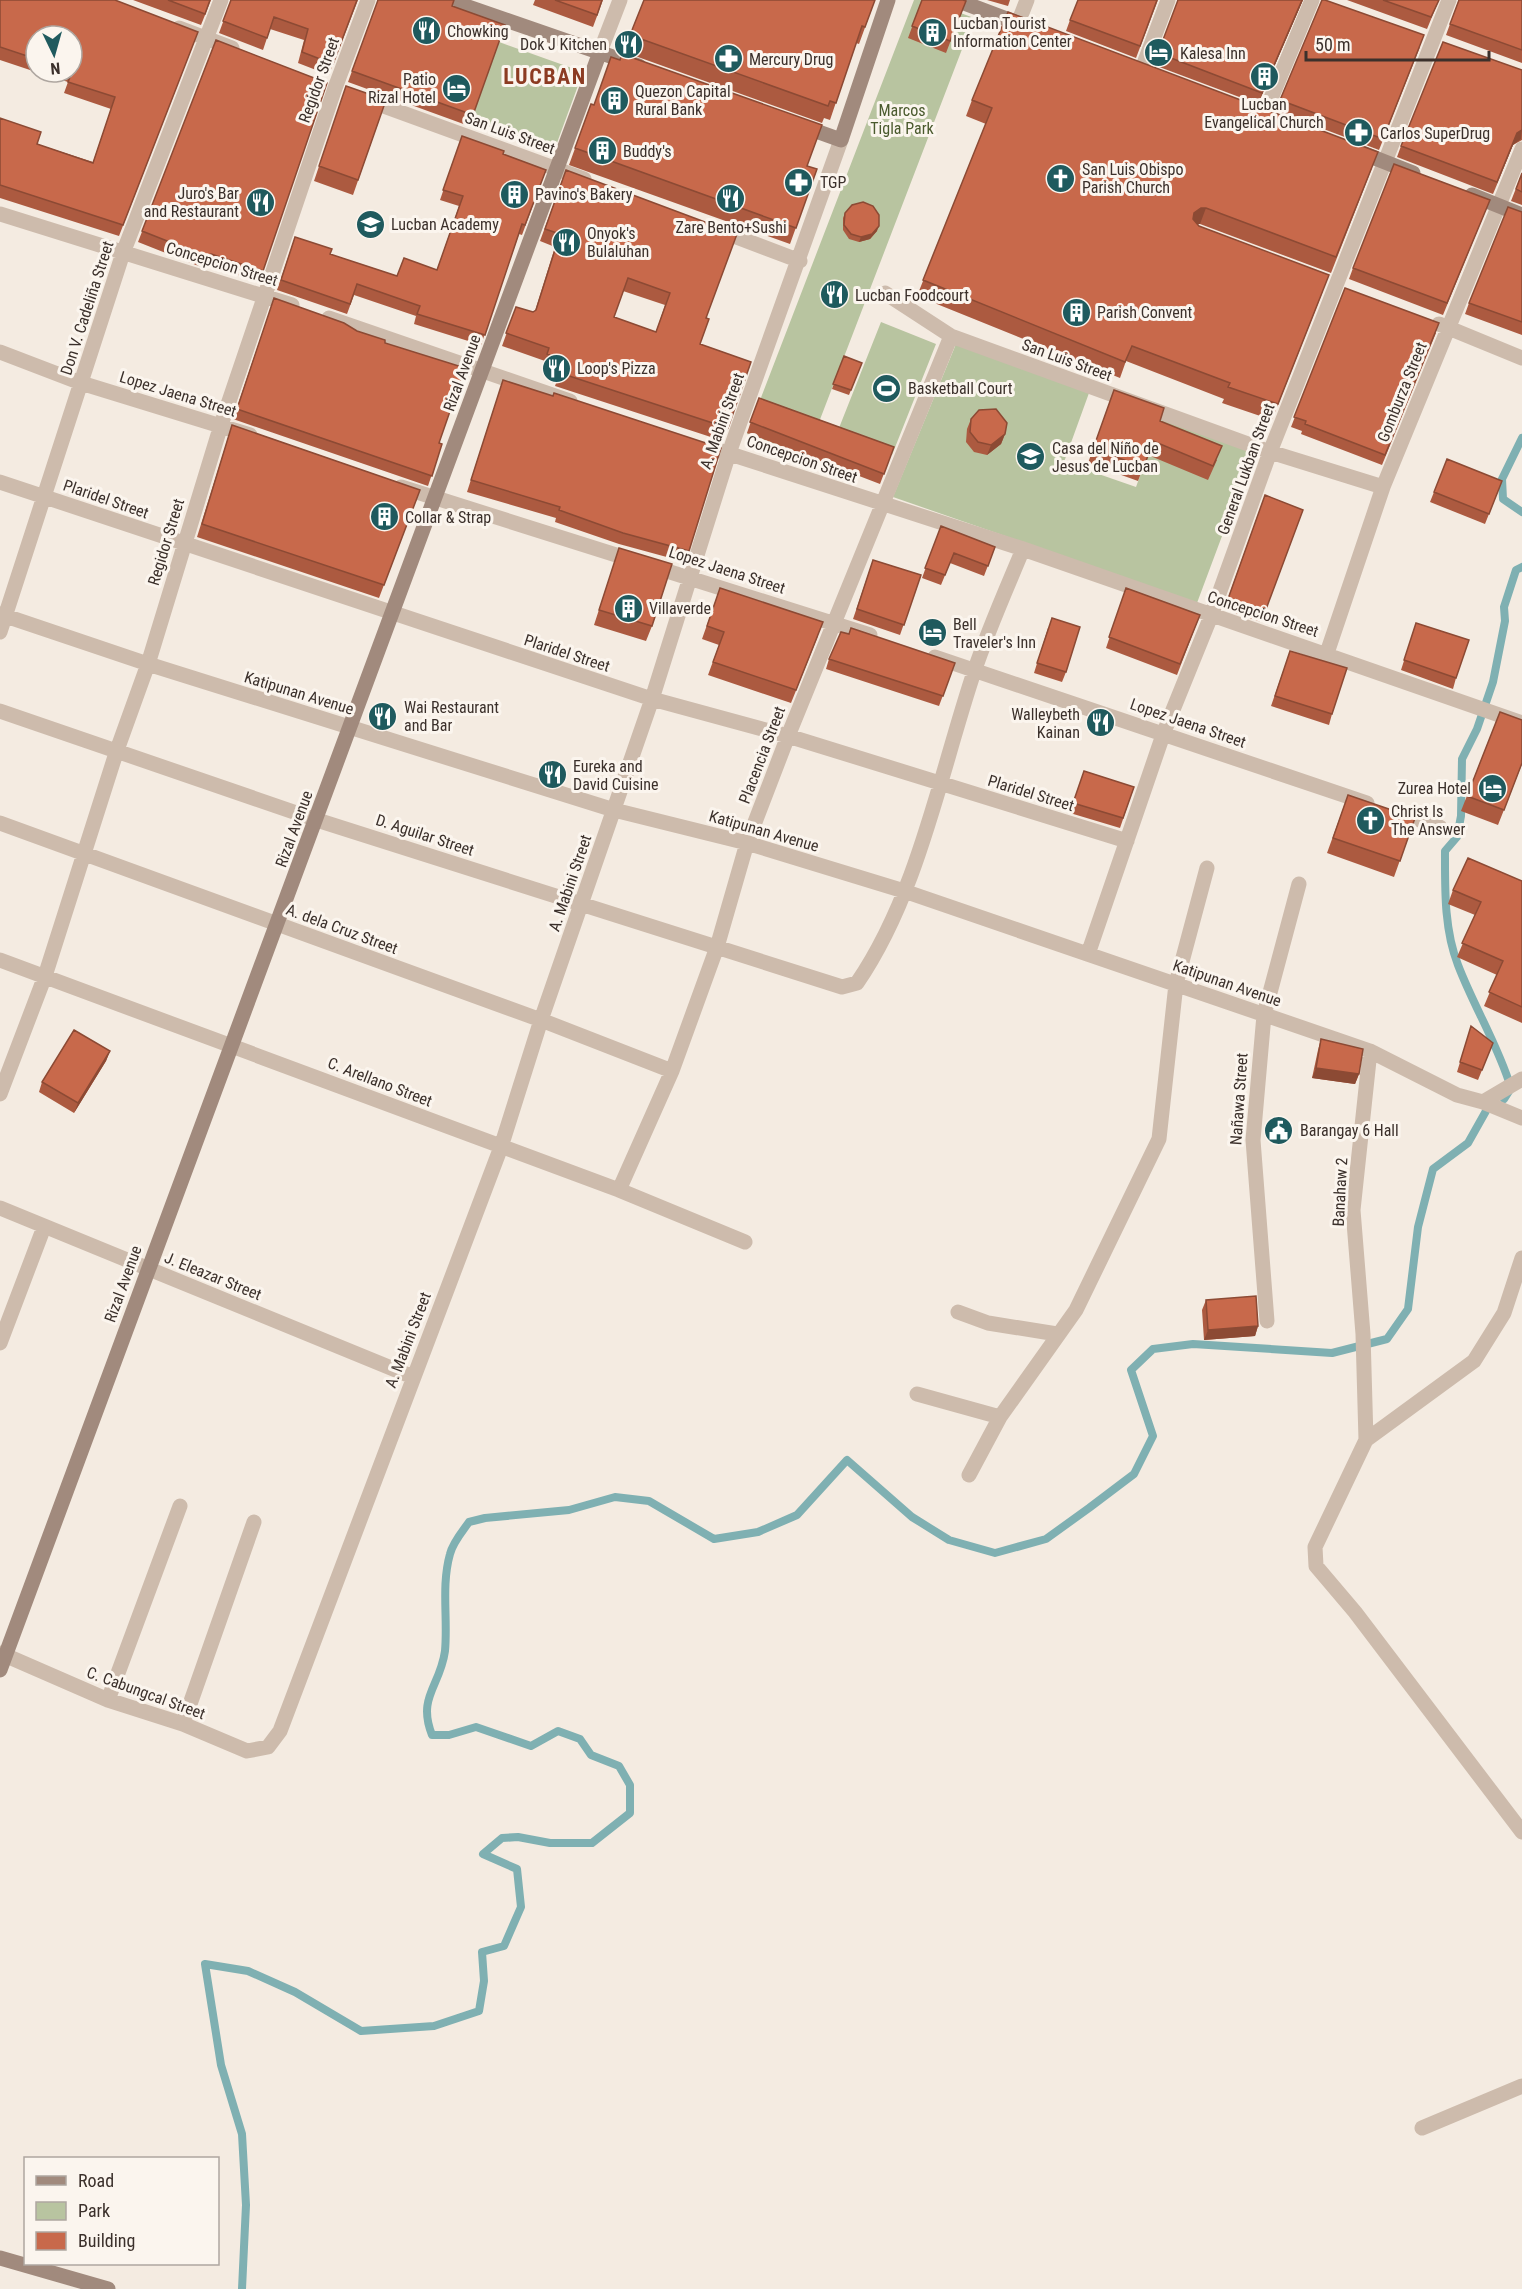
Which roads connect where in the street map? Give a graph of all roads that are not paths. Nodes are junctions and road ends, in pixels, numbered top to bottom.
1 (220, 0) edge
2 (368, 0) edge
3 (448, 0) edge
4 (620, 0) edge
5 (888, 0) edge
6 (956, 0) edge
7 (1027, 0) edge
8 (1168, 0) edge
9 (1312, 0) edge
10 (1449, 0) edge
11 (163, 21) edge
12 (1018, 23) junction
13 (1038, 31) edge
14 (1426, 38) junction
15 (208, 39) junction
16 (1452, 47) edge
17 (600, 52) junction
18 (250, 55) edge
19 (1142, 69) edge
20 (655, 72) edge
21 (340, 90) junction
22 (1264, 115) edge
23 (786, 120) edge
24 (841, 140) junction
25 (1341, 145) edge
26 (1522, 149) edge
27 (1384, 162) junction
28 (557, 169) junction
29 (1426, 178) edge
30 (601, 185) edge
31 (1458, 190) edge
32 (1501, 207) junction
33 (0, 214) edge
34 (1522, 215) edge
35 (700, 223) edge
36 (123, 253) junction
37 (800, 261) junction
38 (1329, 285) junction
39 (885, 293) dead end
40 (1355, 294) edge
41 (265, 296) junction
42 (1428, 320) edge
43 (1448, 327) junction
44 (951, 336) junction
45 (0, 352) edge
46 (1522, 358) edge
47 (482, 372) junction
48 (81, 383) junction
49 (583, 405) edge
50 (220, 425) junction
51 (266, 441) edge
52 (706, 446) edge
53 (1270, 452) junction
54 (729, 453) junction
55 (0, 482) edge
56 (390, 483) edge
57 (1383, 487) junction
58 (43, 497) junction
59 (435, 499) junction
60 (881, 504) junction
61 (183, 544) junction
62 (1023, 549) junction
63 (690, 576) junction
64 (2, 615) edge
65 (392, 615) junction
66 (1211, 616) junction
67 (834, 623) junction
68 (0, 632) edge
69 (888, 641) edge
70 (921, 652) edge
71 (1327, 653) junction
72 (148, 664) junction
73 (975, 670) junction
74 (652, 699) junction
75 (0, 711) edge
76 (1520, 722) edge
77 (350, 728) junction
78 (1164, 732) junction
79 (788, 736) junction
80 (117, 750) junction
81 (939, 784) junction
82 (614, 810) junction
83 (317, 820) junction
84 (0, 823) edge
85 (1440, 828) dead end
86 (1127, 842) junction
87 (747, 843) junction
88 (85, 853) junction
89 (1207, 868) dead end
90 (1299, 884) dead end
91 (904, 891) junction
92 (583, 904) junction
93 (277, 925) junction
94 (717, 947) junction
95 (1088, 954) junction
96 (0, 960) edge
97 (45, 976) junction
98 (1176, 984) junction
99 (1264, 1015) junction
100 (541, 1020) junction
101 (233, 1046) junction
102 (1370, 1052) junction
103 (672, 1071) junction
104 (1522, 1079) edge
105 (0, 1094) edge
106 (1483, 1102) junction
107 (1522, 1118) edge
108 (501, 1147) junction
109 (619, 1190) junction
110 (0, 1208) edge
111 (44, 1227) junction
112 (745, 1242) dead end
113 (1522, 1258) edge
114 (148, 1268) junction
115 (958, 1312) dead end
116 (1267, 1321) dead end
117 (1057, 1334) junction
118 (0, 1343) edge
119 (413, 1377) junction
120 (917, 1394) dead end
121 (999, 1417) junction
122 (1366, 1440) junction
123 (969, 1475) dead end
124 (180, 1506) dead end
125 (254, 1522) dead end
126 (3, 1654) edge
127 (0, 1670) edge
128 (108, 1700) junction
129 (183, 1724) junction
130 (247, 1751) joint
131 (1522, 1832) edge
132 (1522, 2086) edge
133 (1422, 2128) dead end
134 (0, 2258) edge
135 (24, 2265) edge
136 (24, 2265) edge
137 (108, 2289) edge

1 - 15 street, Don V. Cadeliña Street
2 - 21 street, Regidor Street
3 - 17 main road
4 - 17 street, Rizal Avenue
5 - 24 main road, A. Mabini Street
6 - 12 main road
7 - 12 street
8 - 19 street
9 - 22 street
10 - 14 street, General Lukban Street
11 - 15 street
12 - 13 main road
14 - 16 street
14 - 27 street, General Lukban Street
15 - 18 street
15 - 36 street, Don V. Cadeliña Street
17 - 20 main road
17 - 28 main road, Rizal Avenue
21 - 28 street, San Luis Street
21 - 41 street, Regidor Street
23 - 24 main road
24 - 37 street, A. Mabini Street
25 - 27 main road
26 - 32 street, Gomburza Street
27 - 29 main road
27 - 38 street, General Lukban Street
28 - 30 street, San Luis Street
28 - 47 main road, Rizal Avenue
31 - 32 main road
32 - 34 main road
32 - 43 street, Gomburza Street
33 - 36 street, Concepcion Street
35 - 37 street
36 - 41 street, Concepcion Street
36 - 48 street, Don V. Cadeliña Street
37 - 54 street, A. Mabini Street
38 - 40 street
38 - 53 street, General Lukban Street
39 - 44 street, San Luis Street
41 - 47 street, Concepcion Street
41 - 50 street, Regidor Street
42 - 43 street
43 - 46 street
43 - 57 street, Gomburza Street
44 - 53 street, San Luis Street
44 - 60 street, Placencia Street
45 - 48 street, Lopez Jaena Street
47 - 49 street, Concepcion Street
47 - 59 main road, Rizal Avenue
48 - 50 street, Lopez Jaena Street
48 - 58 street, Don V. Cadeliña Street
50 - 51 street, Lopez Jaena Street
50 - 61 street, Regidor Street
52 - 54 street, Concepcion Street
53 - 57 street, San Luis Street
53 - 66 street, General Lukban Street
54 - 60 street, Concepcion Street
54 - 63 street, A. Mabini Street
55 - 58 street, Plaridel Street
56 - 59 street, Lopez Jaena Street
57 - 71 street, Gomburza Street
58 - 61 street, Plaridel Street
58 - 64 street, Don V. Cadeliña Street
59 - 63 street, Lopez Jaena Street
59 - 65 main road, Rizal Avenue
60 - 62 street, Concepcion Street
60 - 67 street, Placencia Street
61 - 65 street, Plaridel Street
61 - 72 street, Regidor Street
62 - 66 street, Concepcion Street
62 - 73 street
63 - 67 street, Lopez Jaena Street
63 - 74 street, A. Mabini Street
64 - 68 street, Don V. Cadeliña Street
64 - 72 street, Katipunan Avenue
65 - 74 street, Plaridel Street
65 - 77 main road, Rizal Avenue
66 - 71 street, Concepcion Street
66 - 78 street, General Lukban Street
67 - 69 street, Lopez Jaena Street
67 - 79 street, Placencia Street
70 - 73 street, Lopez Jaena Street
71 - 76 street, Concepcion Street
72 - 77 street, Katipunan Avenue
72 - 80 street, Regidor Street
73 - 78 street, Lopez Jaena Street
73 - 81 street
74 - 79 street, Plaridel Street
74 - 82 street, A. Mabini Street
75 - 80 street, D. Aguilar Street
77 - 82 street, Katipunan Avenue
77 - 83 main road, Rizal Avenue
78 - 85 street, Lopez Jaena Street
78 - 86 street, General Lukban Street
79 - 81 street, Plaridel Street
79 - 87 street, Placencia Street
80 - 83 street, D. Aguilar Street
80 - 88 street, Regidor Street
81 - 86 street, Plaridel Street
81 - 91 street
82 - 87 street, Katipunan Avenue
82 - 92 street, A. Mabini Street
83 - 92 street, D. Aguilar Street
83 - 93 main road, Rizal Avenue
84 - 88 street, A. dela Cruz Street
86 - 95 street, General Lukban Street
87 - 91 street, Katipunan Avenue
87 - 94 street, Placencia Street
88 - 93 street, A. dela Cruz Street
88 - 97 street, Regidor Street
89 - 98 street
90 - 99 street, Nañawa Street
91 - 94 street, D. Aguilar Street
91 - 95 street, Katipunan Avenue
92 - 94 street, D. Aguilar Street
92 - 100 street, A. Mabini Street
93 - 100 street, A. dela Cruz Street
93 - 101 main road, Rizal Avenue
94 - 103 street, Placencia Street
95 - 98 street, Katipunan Avenue
96 - 97 street, C. Arellano Street
97 - 101 street, C. Arellano Street
97 - 105 street, Regidor Street
98 - 99 street, Katipunan Avenue
98 - 117 street
99 - 102 street, Katipunan Avenue
99 - 116 street, Nañawa Street
100 - 103 street, A. dela Cruz Street
100 - 108 street, A. Mabini Street
101 - 108 street, C. Arellano Street
101 - 114 main road, Rizal Avenue
102 - 106 street, Katipunan Avenue
102 - 122 street, Banahaw 2
103 - 109 street, Placencia Street
104 - 106 street
106 - 107 street, Katipunan Avenue
108 - 109 street, C. Arellano Street
108 - 119 street, A. Mabini Street
109 - 112 street, C. Arellano Street
110 - 111 street, J. Eleazar Street
111 - 114 street, J. Eleazar Street
111 - 118 street
113 - 122 street
114 - 119 street, J. Eleazar Street
114 - 126 main road, Rizal Avenue
115 - 117 street
117 - 121 street
119 - 130 street, A. Mabini Street
120 - 121 street
121 - 123 street
122 - 131 street
124 - 128 street
125 - 129 street
126 - 127 main road, Rizal Avenue
126 - 128 street, C. Cabungcal Street
128 - 129 street, C. Cabungcal Street
129 - 130 street, C. Cabungcal Street
132 - 133 street
134 - 135 main road
136 - 137 main road

